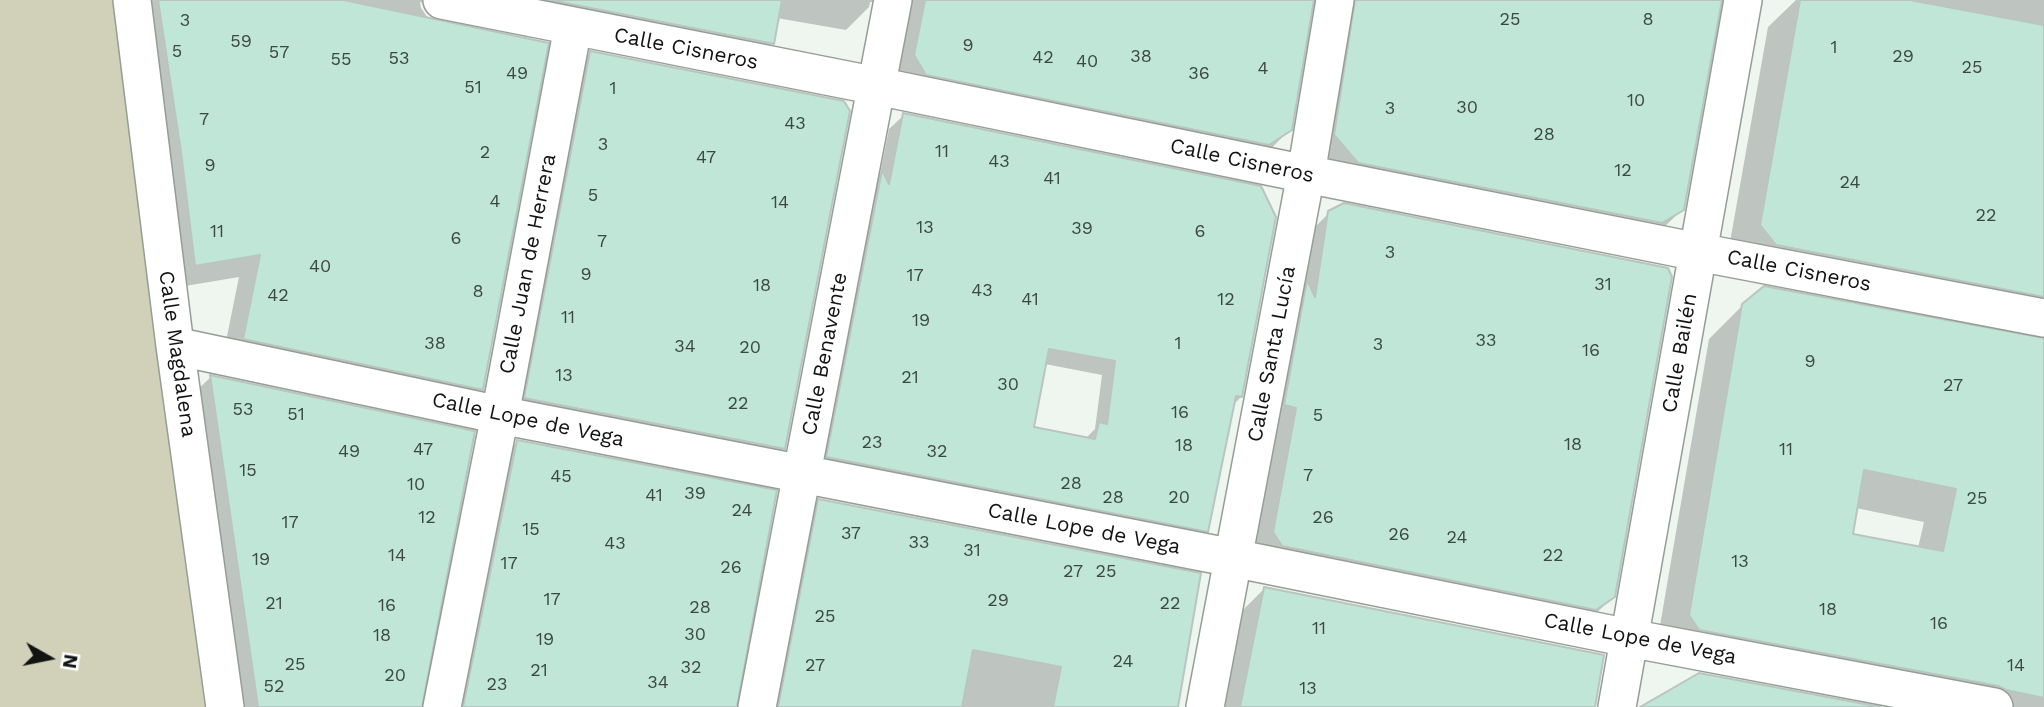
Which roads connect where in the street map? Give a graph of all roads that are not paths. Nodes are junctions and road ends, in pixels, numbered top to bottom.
1 (132, 0) edge
2 (442, 0) edge
3 (892, 0) edge
4 (1335, 0) edge
5 (1743, 0) edge
6 (573, 27) junction
7 (877, 86) junction
8 (1306, 174) junction
9 (1698, 252) junction
10 (2044, 318) edge
11 (175, 345) junction
12 (500, 415) junction
13 (802, 475) junction
14 (1233, 558) junction
15 (1629, 638) junction
16 (225, 707) edge
17 (442, 707) edge
18 (757, 707) edge
19 (1205, 707) edge
20 (1617, 707) edge
21 (1994, 707) edge

1 - 11 street, Calle Magdalena
2 - 6 street, Calle Cisneros
3 - 7 street, Calle Benavente
4 - 8 street, Calle Santa Lucía
5 - 9 street, Calle Bailén
6 - 7 street, Calle Cisneros
6 - 12 street, Calle Juan de Herrera
7 - 8 street, Calle Cisneros
7 - 13 street, Calle Benavente
8 - 9 street, Calle Cisneros
8 - 14 street, Calle Santa Lucía
9 - 10 street, Calle Cisneros
9 - 15 street, Calle Bailén
11 - 12 street, Calle Lope de Vega
11 - 16 street, Calle Magdalena
12 - 13 street, Calle Lope de Vega
12 - 17 street, Calle Juan de Herrera
13 - 14 street, Calle Lope de Vega
13 - 18 street, Calle Benavente
14 - 15 street, Calle Lope de Vega
14 - 19 street, Calle Santa Lucía
15 - 20 street, Calle Bailén
15 - 21 street, Calle Lope de Vega

